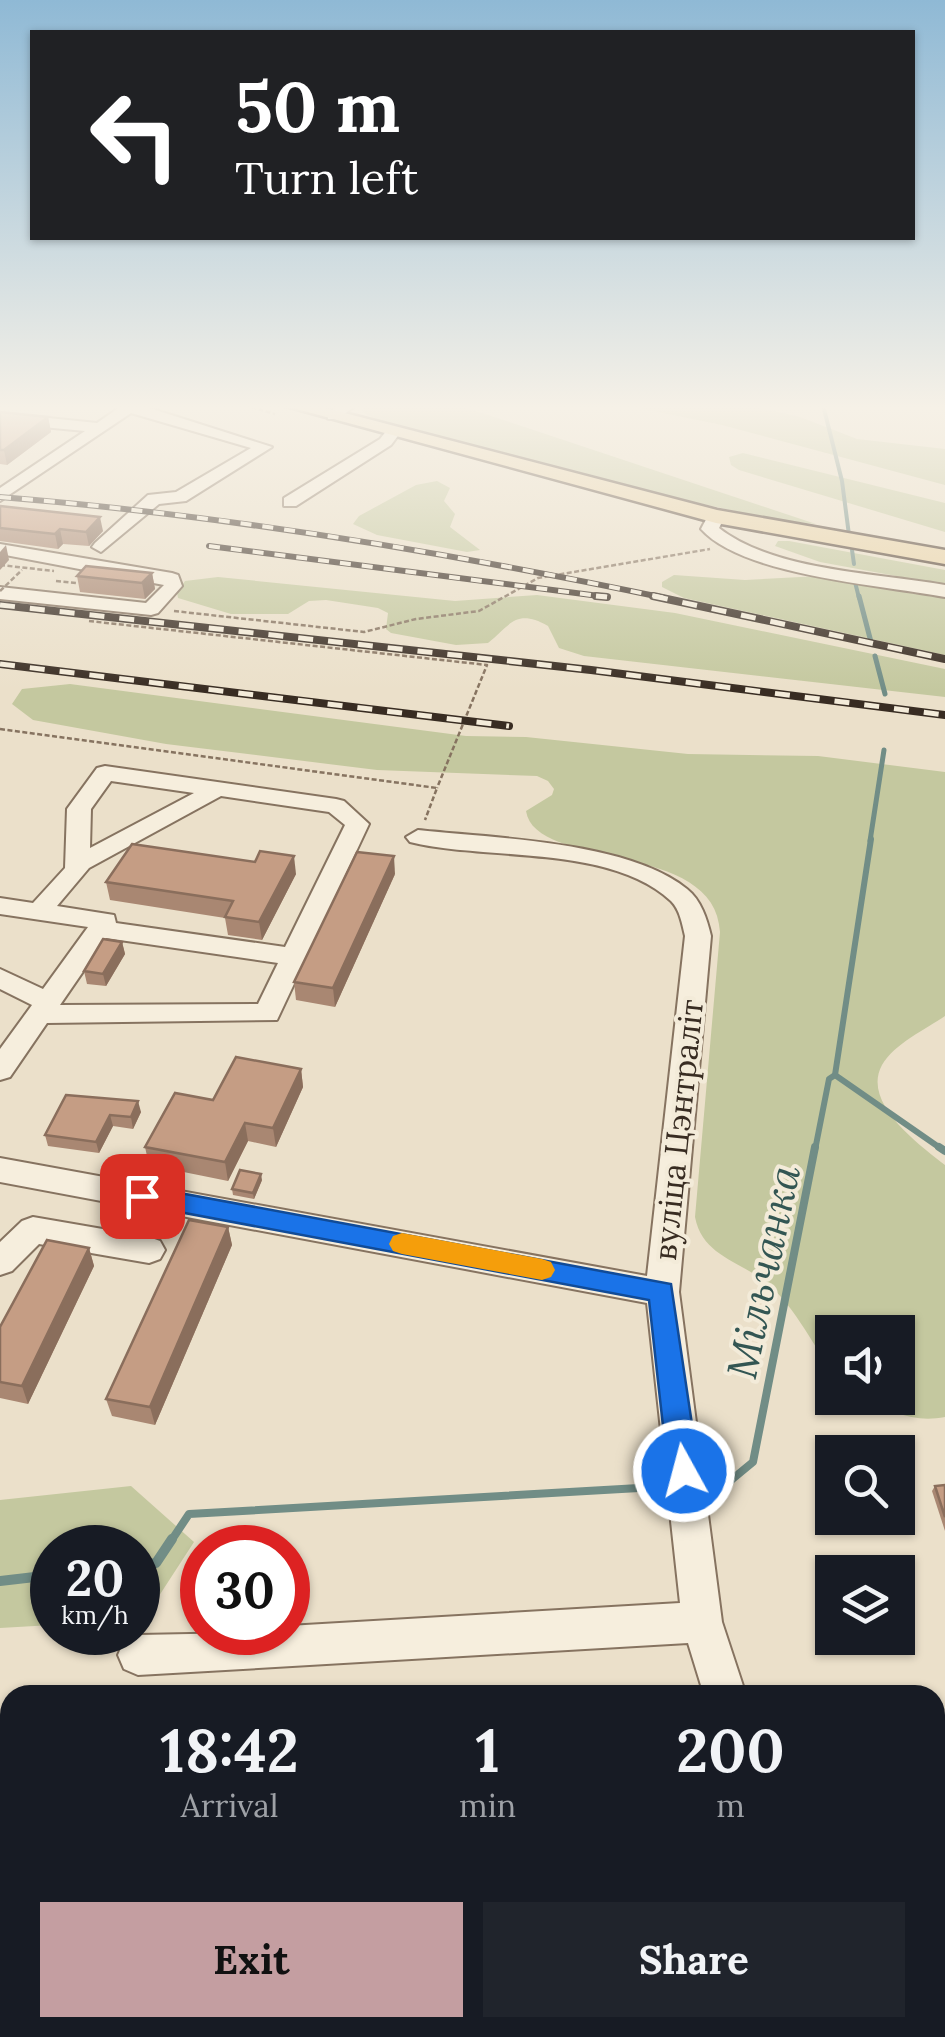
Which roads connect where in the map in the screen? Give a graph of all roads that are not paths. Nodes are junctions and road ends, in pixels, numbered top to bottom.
1 (154, 500) edge
2 (293, 500) edge
3 (654, 500) edge
4 (290, 502) dead end
5 (716, 516) junction
6 (101, 547) dead end
7 (0, 550) edge
8 (945, 557) edge
9 (26, 561) junction
10 (2, 576) edge
11 (945, 591) edge
12 (0, 592) edge
13 (218, 788) junction
14 (418, 837) road end
15 (78, 864) junction
16 (0, 906) edge
17 (38, 911) junction
18 (100, 928) junction
19 (294, 957) junction
20 (0, 978) edge
21 (44, 1008) junction
22 (0, 1070) edge
23 (1, 1169) edge
24 (149, 1250) dead end
25 (0, 1262) edge
26 (662, 1292) junction
27 (702, 1622) junction
28 (138, 1656) dead end
29 (722, 1685) edge

1 - 6 street
2 - 4 street
3 - 5 main road
5 - 8 main road
5 - 11 street
7 - 9 street
9 - 10 street
9 - 12 street
13 - 15 street
13 - 15 street
13 - 19 street
14 - 26 street, вуліца Цэнтраліт
15 - 17 street
16 - 17 street
17 - 18 street
18 - 19 street
18 - 21 street
19 - 21 street
20 - 21 street
21 - 22 street
23 - 26 street
24 - 25 street
26 - 27 street, вуліца Цэнтраліт
27 - 28 street
27 - 29 street, вуліца Цэнтраліт

